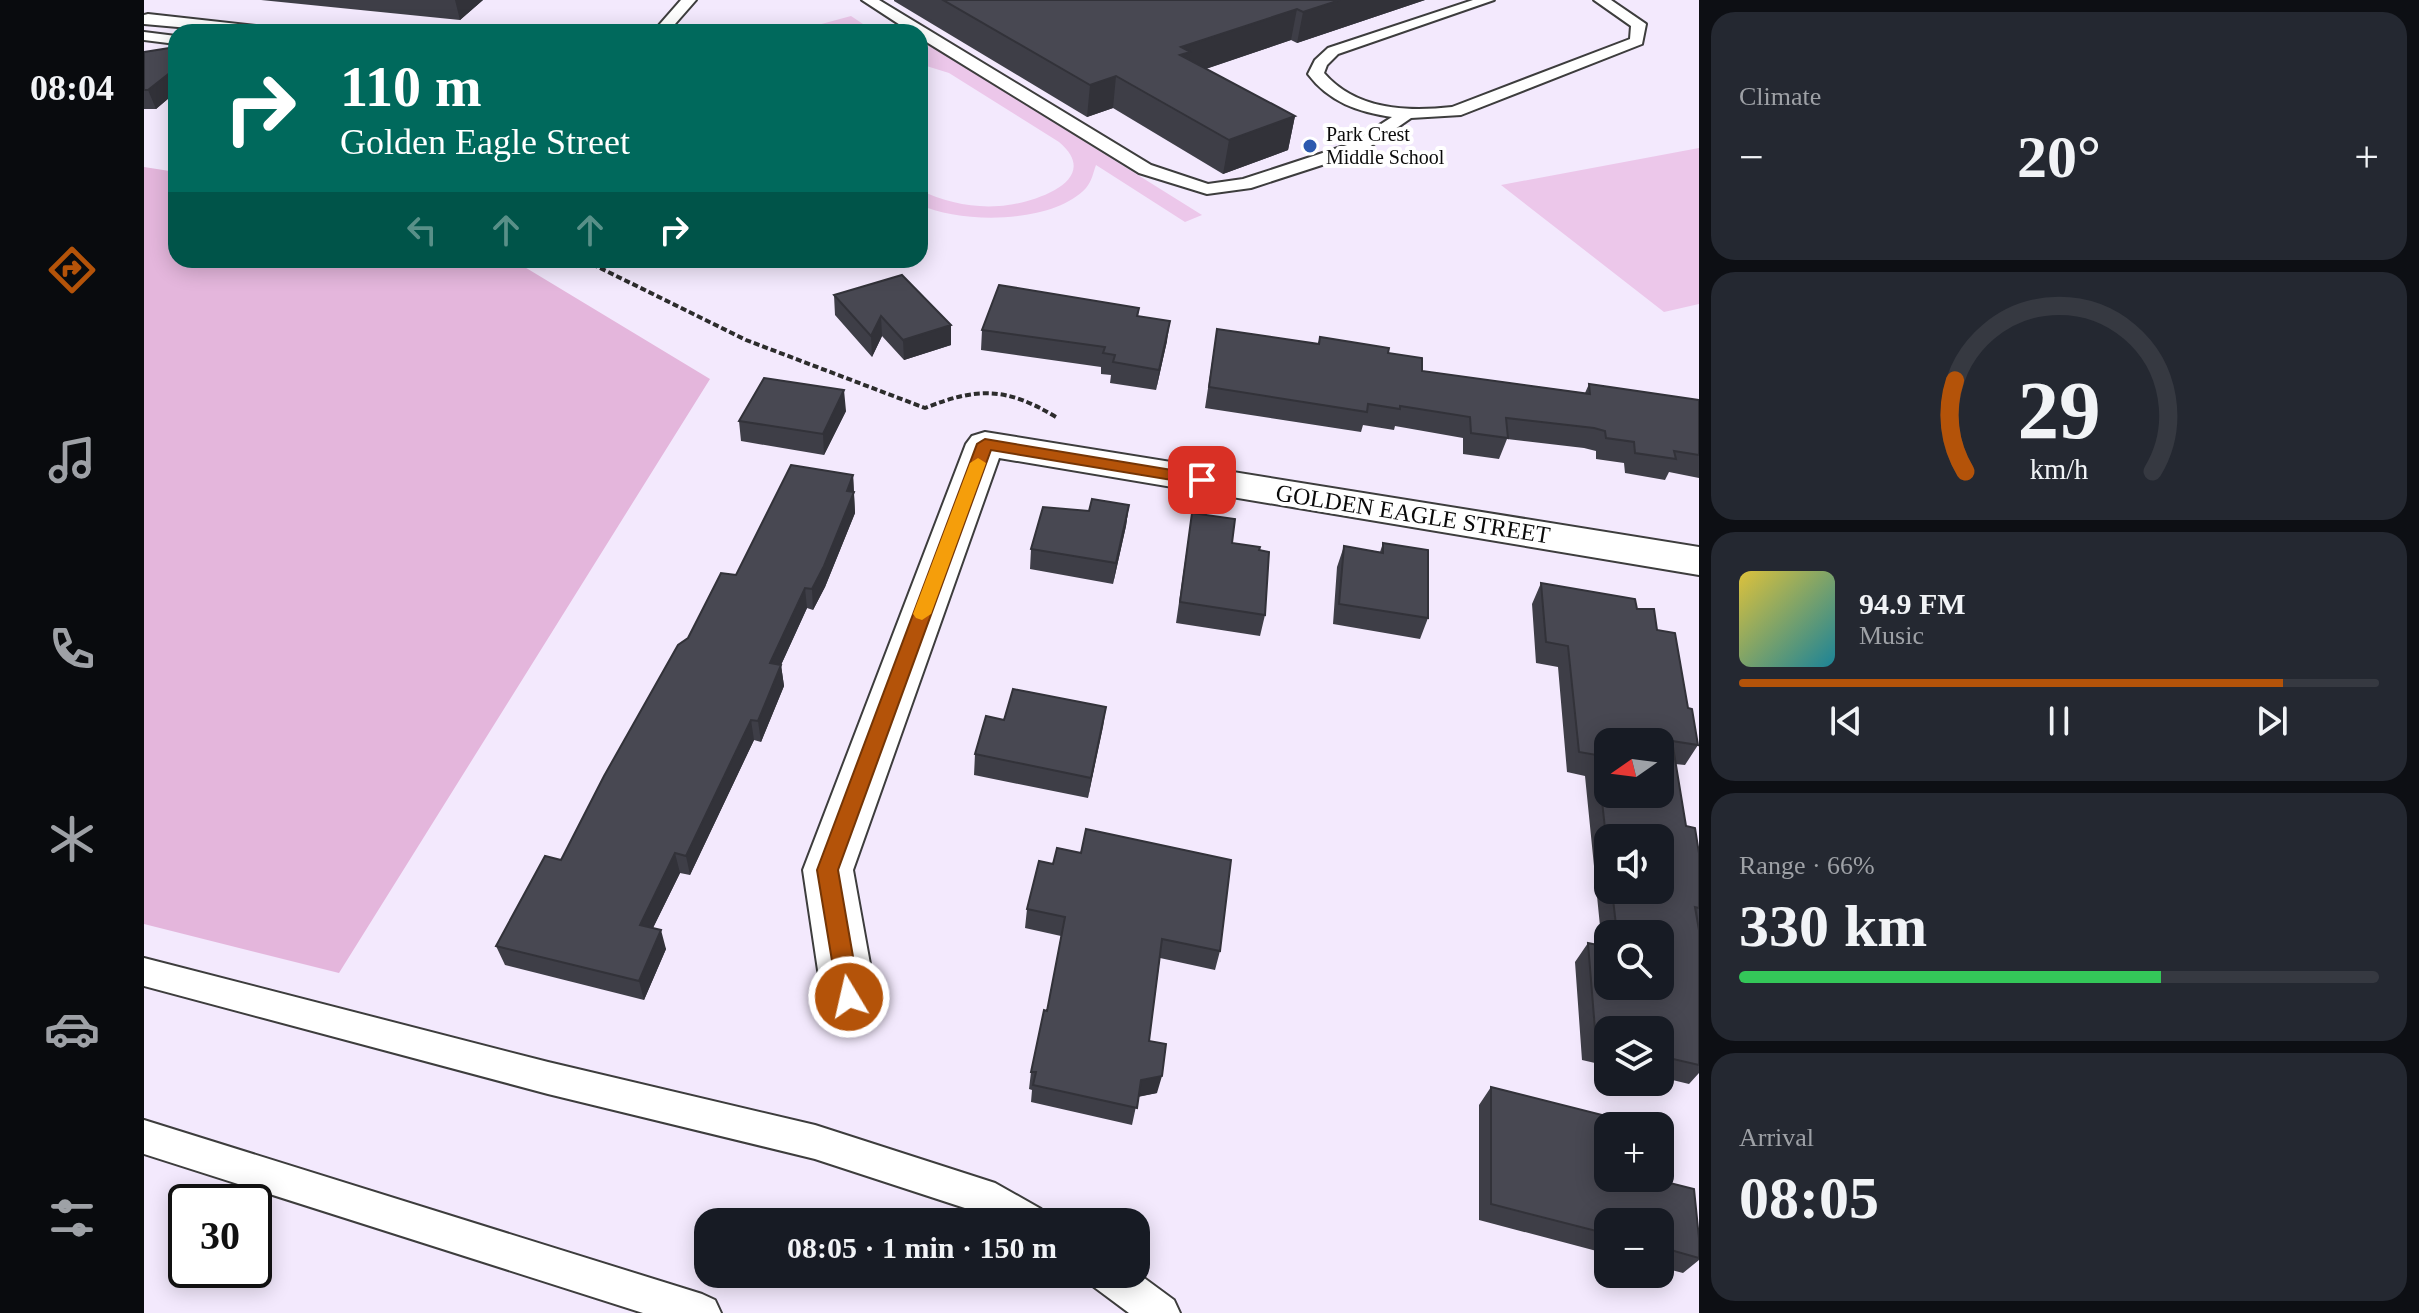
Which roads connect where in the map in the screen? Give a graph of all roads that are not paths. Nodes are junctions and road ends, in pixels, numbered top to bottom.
1 (689, 0) edge
2 (869, 0) edge
3 (1487, 0) edge
4 (1601, 0) edge
5 (144, 20) edge
6 (202, 24) edge
7 (667, 24) edge
8 (908, 24) edge
9 (144, 36) edge
10 (928, 36) edge
11 (168, 39) edge
12 (1405, 115) junction
13 (1699, 561) edge
14 (144, 972) edge
15 (849, 997) dead end
16 (144, 1137) edge
17 (1003, 1208) edge
18 (1126, 1288) edge
19 (702, 1313) edge
20 (1161, 1313) edge

1 - 7 lane
2 - 8 lane
3 - 12 lane
4 - 12 lane
5 - 6 lane
9 - 11 lane
10 - 12 lane
13 - 15 street, GOLDEN EAGLE STREET
14 - 17 lane
16 - 19 lane
18 - 20 lane

